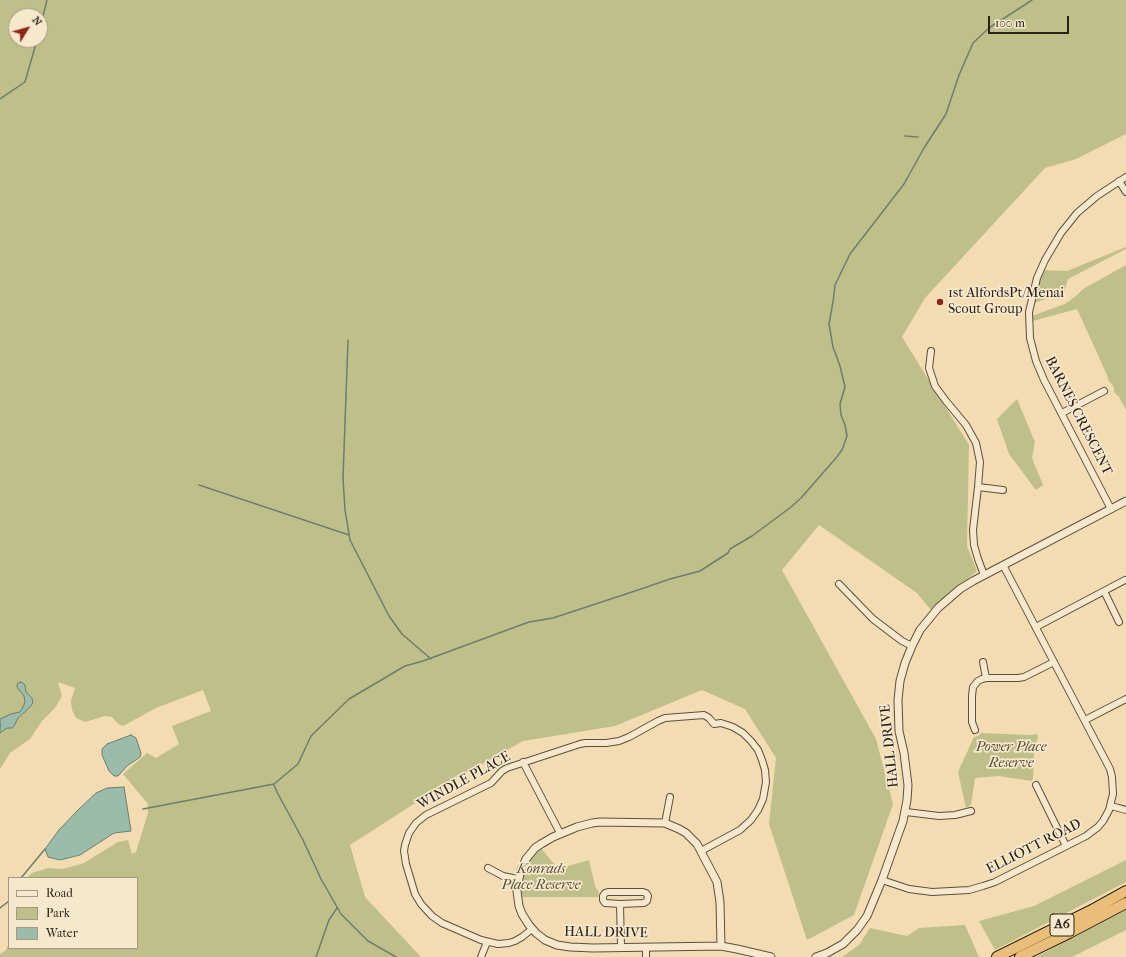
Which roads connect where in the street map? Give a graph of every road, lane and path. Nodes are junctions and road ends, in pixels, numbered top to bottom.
1 (1126, 177) edge
2 (1119, 181) junction
3 (1126, 192) edge
4 (931, 351) dead end
5 (1104, 391) dead end
6 (1062, 413) junction
7 (978, 487) junction
8 (1003, 490) dead end
9 (1126, 501) edge
10 (1112, 509) junction
11 (1004, 565) junction
12 (984, 575) junction
13 (1125, 580) dead end
14 (840, 584) dead end
15 (1104, 591) junction
16 (1119, 622) dead end
17 (1036, 627) junction
18 (912, 646) junction
19 (983, 662) dead end
20 (1054, 662) junction
21 (986, 678) junction
22 (1126, 699) edge
23 (1085, 720) junction
24 (975, 730) dead end
25 (523, 762) junction
26 (1036, 785) dead end
27 (670, 797) dead end
28 (1111, 806) junction
29 (1126, 810) edge
30 (972, 811) dead end
31 (906, 812) junction
32 (665, 823) junction
33 (560, 833) junction
34 (1066, 846) junction
35 (701, 851) junction
36 (488, 868) dead end
37 (518, 879) junction
38 (882, 880) junction
39 (1126, 891) edge
40 (1126, 903) edge
41 (620, 904) junction
42 (532, 929) junction
43 (487, 942) junction
44 (721, 946) junction
45 (621, 947) junction
46 (646, 947) junction
47 (481, 957) edge
48 (646, 957) edge
49 (771, 957) edge
50 (816, 957) edge
51 (997, 957) edge
52 (1020, 957) edge

1 - 2 street, BARNES CRESCENT
2 - 3 street
2 - 6 street, BARNES CRESCENT
4 - 7 street
5 - 6 street
6 - 10 street, BARNES CRESCENT
7 - 8 street
7 - 12 street
9 - 10 street, HALL DRIVE
10 - 11 street, HALL DRIVE
11 - 12 street, HALL DRIVE
11 - 17 street, ELLIOTT ROAD
12 - 18 street, HALL DRIVE
13 - 15 street
14 - 18 street
15 - 16 street
15 - 17 street
17 - 20 street, ELLIOTT ROAD
18 - 31 street, HALL DRIVE
19 - 21 street
20 - 21 street
20 - 23 street, ELLIOTT ROAD
21 - 24 street
22 - 23 street
23 - 28 street, ELLIOTT ROAD
25 - 33 street, WINDLE PLACE
25 - 35 street, WINDLE PLACE
25 - 43 street, WINDLE PLACE
26 - 34 street
27 - 32 street
28 - 29 street
28 - 34 street, ELLIOTT ROAD
30 - 31 street
31 - 38 street, HALL DRIVE
32 - 33 street, HALL DRIVE
32 - 35 street, HALL DRIVE
33 - 37 street, HALL DRIVE
34 - 38 street, ELLIOTT ROAD
35 - 44 street, HALL DRIVE
36 - 37 street
37 - 42 street, HALL DRIVE
38 - 50 street, HALL DRIVE
39 - 51 highway, A6
40 - 52 highway, A6
41 - 41 street
41 - 45 street
42 - 43 street, WINDLE PLACE
42 - 45 street, HALL DRIVE
43 - 47 street
44 - 46 street, HALL DRIVE
44 - 49 street, HALL DRIVE
45 - 46 street, HALL DRIVE
46 - 48 street

